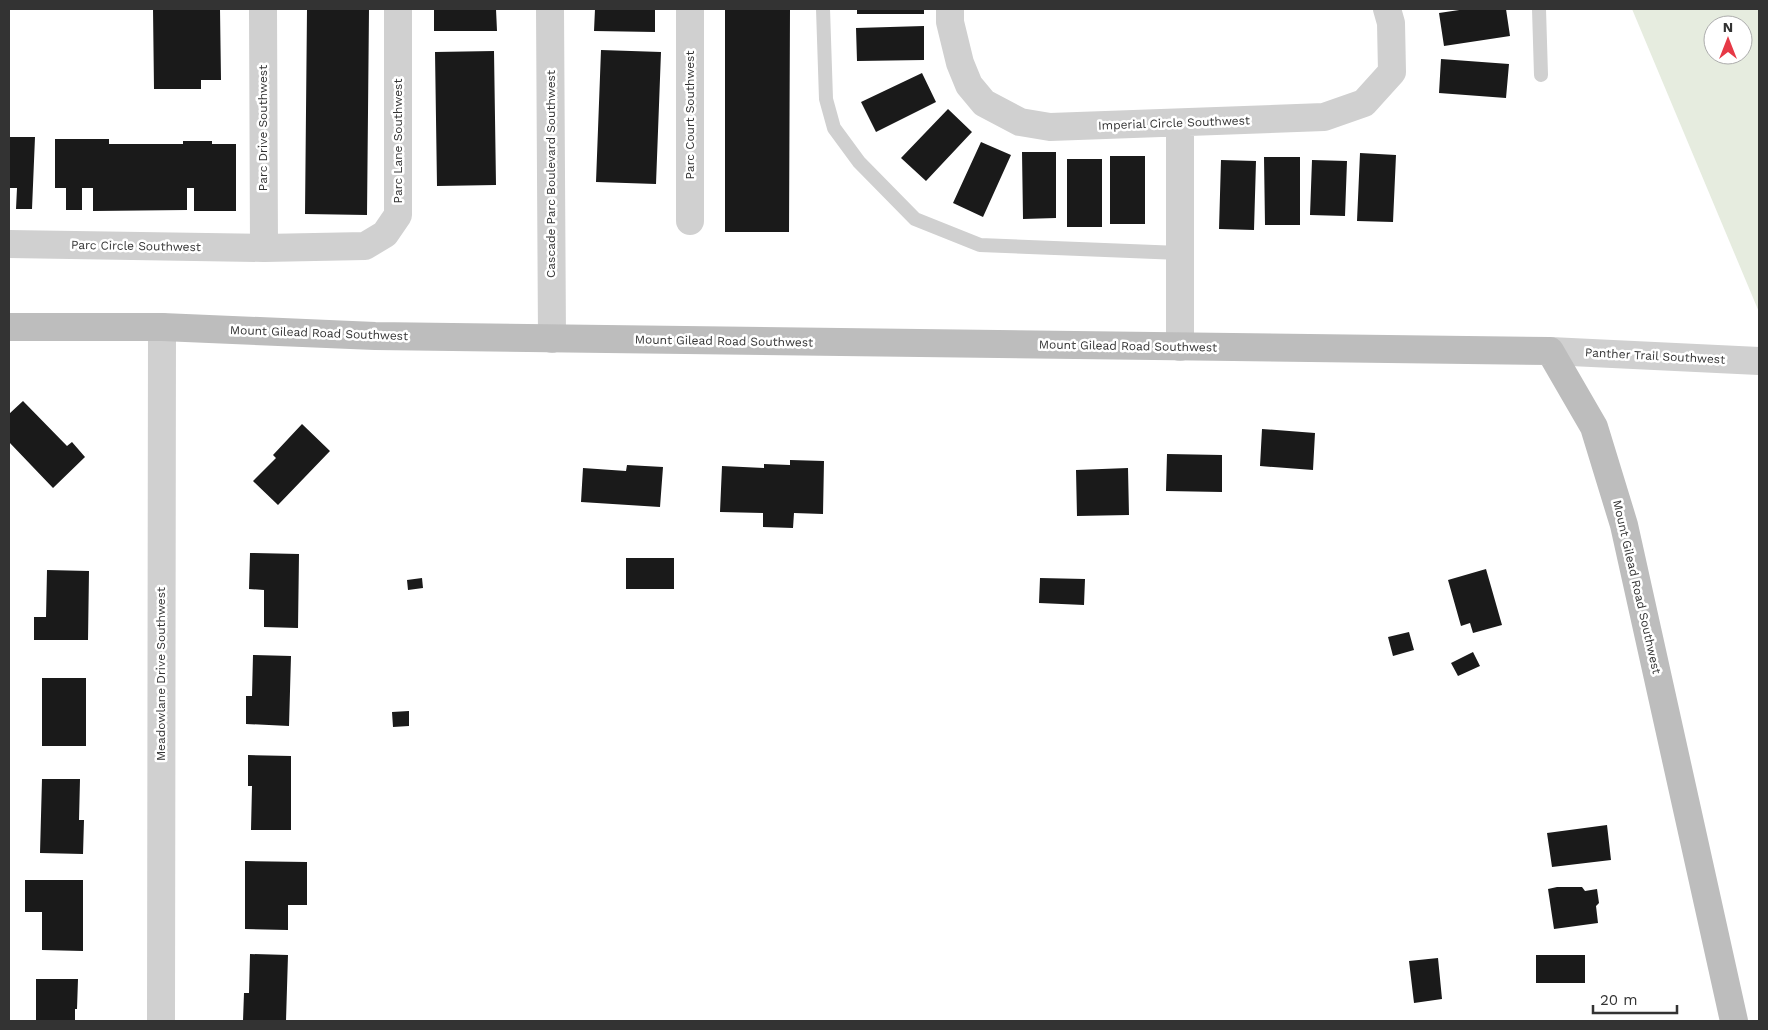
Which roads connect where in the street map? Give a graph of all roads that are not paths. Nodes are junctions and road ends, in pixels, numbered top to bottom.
1 (263, 9) edge
2 (398, 9) edge
3 (550, 9) edge
4 (690, 9) edge
5 (823, 9) edge
6 (950, 9) edge
7 (1387, 9) edge
8 (1539, 9) edge
9 (1541, 74) dead end
10 (1180, 123) junction
11 (690, 221) dead end
12 (9, 244) edge
13 (264, 248) junction
14 (1180, 253) junction
15 (9, 327) edge
16 (162, 327) junction
17 (552, 338) junction
18 (1180, 347) junction
19 (1550, 352) junction
20 (1759, 361) edge
21 (161, 1021) edge
22 (1734, 1021) edge

1 - 13 street, Parc Drive Southwest
2 - 13 street, Parc Lane Southwest
3 - 17 street, Cascade Parc Boulevard Southwest
4 - 11 street, Parc Court Southwest
5 - 14 lane
6 - 10 street, Imperial Circle Southwest
7 - 10 street, Imperial Circle Southwest
8 - 9 lane
10 - 14 street
12 - 13 street, Parc Circle Southwest
14 - 18 street
15 - 16 street, Mount Gilead Road Southwest
16 - 17 street, Mount Gilead Road Southwest
16 - 21 street, Meadowlane Drive Southwest
17 - 18 street, Mount Gilead Road Southwest
18 - 19 street, Mount Gilead Road Southwest
19 - 20 street, Panther Trail Southwest
19 - 22 street, Mount Gilead Road Southwest

